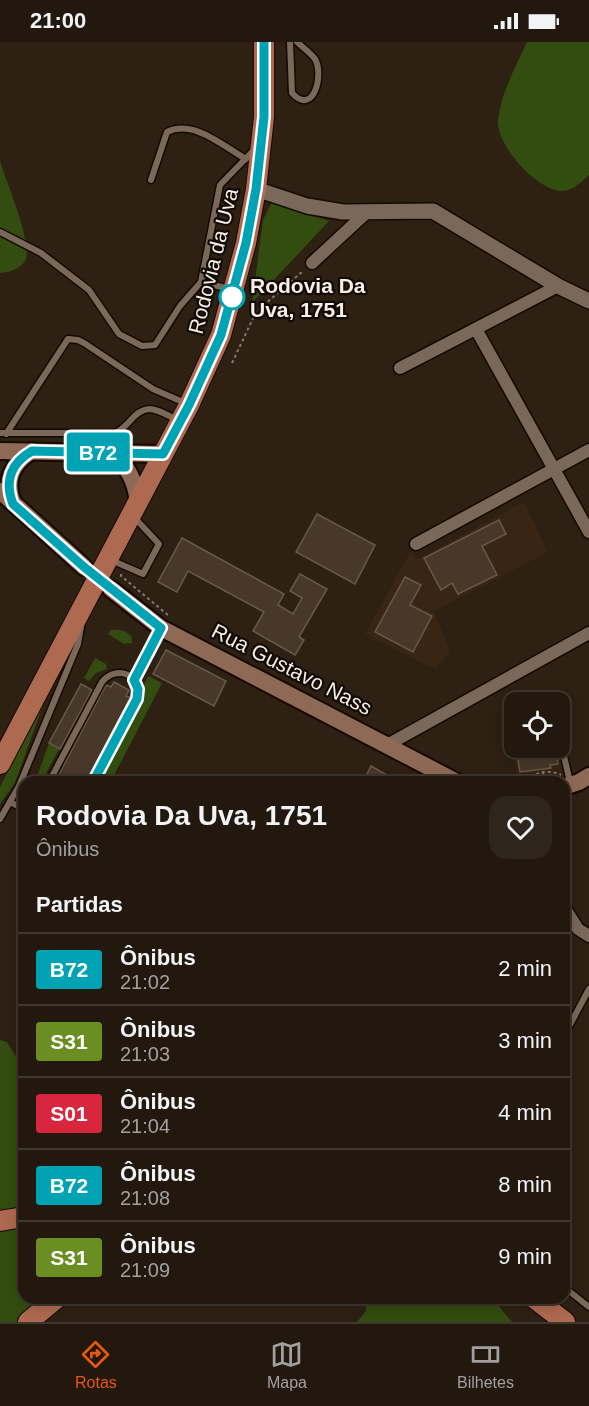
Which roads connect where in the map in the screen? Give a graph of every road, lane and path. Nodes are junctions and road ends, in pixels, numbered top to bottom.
1 (264, 42) edge
2 (290, 42) edge
3 (297, 42) edge
4 (261, 143) junction
5 (246, 159) junction
6 (151, 180) dead end
7 (256, 189) junction
8 (367, 212) junction
9 (0, 232) edge
10 (312, 263) joint
11 (201, 282) junction
12 (558, 286) junction
13 (234, 290) junction
14 (589, 301) edge
15 (476, 329) junction
16 (232, 363) dead end
17 (400, 368) dead end
18 (185, 413) junction
19 (3, 433) edge
20 (589, 450) edge
21 (32, 451) junction
22 (1, 452) edge
23 (113, 453) junction
24 (163, 454) junction
25 (8, 467) edge
26 (555, 469) junction
27 (0, 491) edge
28 (13, 504) junction
29 (134, 509) junction
30 (589, 532) edge
31 (416, 544) dead end
32 (117, 562) junction
33 (84, 567) dead end
34 (111, 589) dead end
35 (84, 604) junction
36 (161, 628) junction
37 (589, 633) edge
38 (134, 680) junction
39 (389, 744) junction
40 (563, 758) edge
41 (0, 764) edge
42 (543, 772) junction
43 (23, 776) edge
44 (52, 776) edge
45 (96, 776) edge
46 (446, 776) edge
47 (532, 776) edge
48 (544, 776) edge
49 (563, 776) edge
50 (566, 776) edge
51 (589, 776) edge
52 (570, 785) edge
53 (18, 788) edge
54 (10, 802) junction
55 (18, 805) edge
56 (0, 819) edge
57 (570, 916) edge
58 (589, 936) edge
59 (589, 990) edge
60 (570, 1025) edge
61 (18, 1218) edge
62 (0, 1221) edge
63 (570, 1292) edge
64 (50, 1304) edge
65 (542, 1304) edge
66 (589, 1307) edge
67 (28, 1322) edge
68 (565, 1322) edge

1 - 4 highway, Rodovia da Uva
2 - 3 lane
4 - 5 lane
4 - 7 highway, Rodovia da Uva
5 - 6 lane
5 - 11 lane
7 - 8 street
7 - 13 highway, Rodovia da Uva
8 - 10 street
8 - 12 street
9 - 11 lane
10 - 16 path
11 - 13 lane
12 - 14 street
12 - 15 street
13 - 18 highway, Rodovia da Uva
15 - 17 street
15 - 26 street
18 - 19 lane
18 - 19 lane
18 - 24 highway, Rodovia da Uva
20 - 26 street
21 - 22 main road
21 - 23 main road
21 - 25 main road
23 - 24 main road
23 - 29 main road
24 - 29 highway, Rodovia da Uva
25 - 28 main road
26 - 30 street
26 - 31 street
27 - 28 main road
28 - 33 main road
29 - 32 highway, Rodovia da Uva
29 - 32 lane
32 - 35 highway, Rodovia da Uva
32 - 36 path
34 - 36 main road, Rua Gustavo Nass
35 - 41 highway, Rodovia da Uva
35 - 43 lane
36 - 38 lane
36 - 39 main road, Rua Gustavo Nass
37 - 39 street
38 - 44 lane
38 - 45 lane
39 - 46 main road, Rua Gustavo Nass
40 - 50 lane
42 - 47 path
42 - 48 path
42 - 49 path
51 - 52 main road
53 - 54 lane
54 - 55 lane
54 - 56 lane
57 - 58 street
59 - 60 lane
61 - 62 highway
63 - 66 lane
64 - 67 highway
65 - 68 highway

